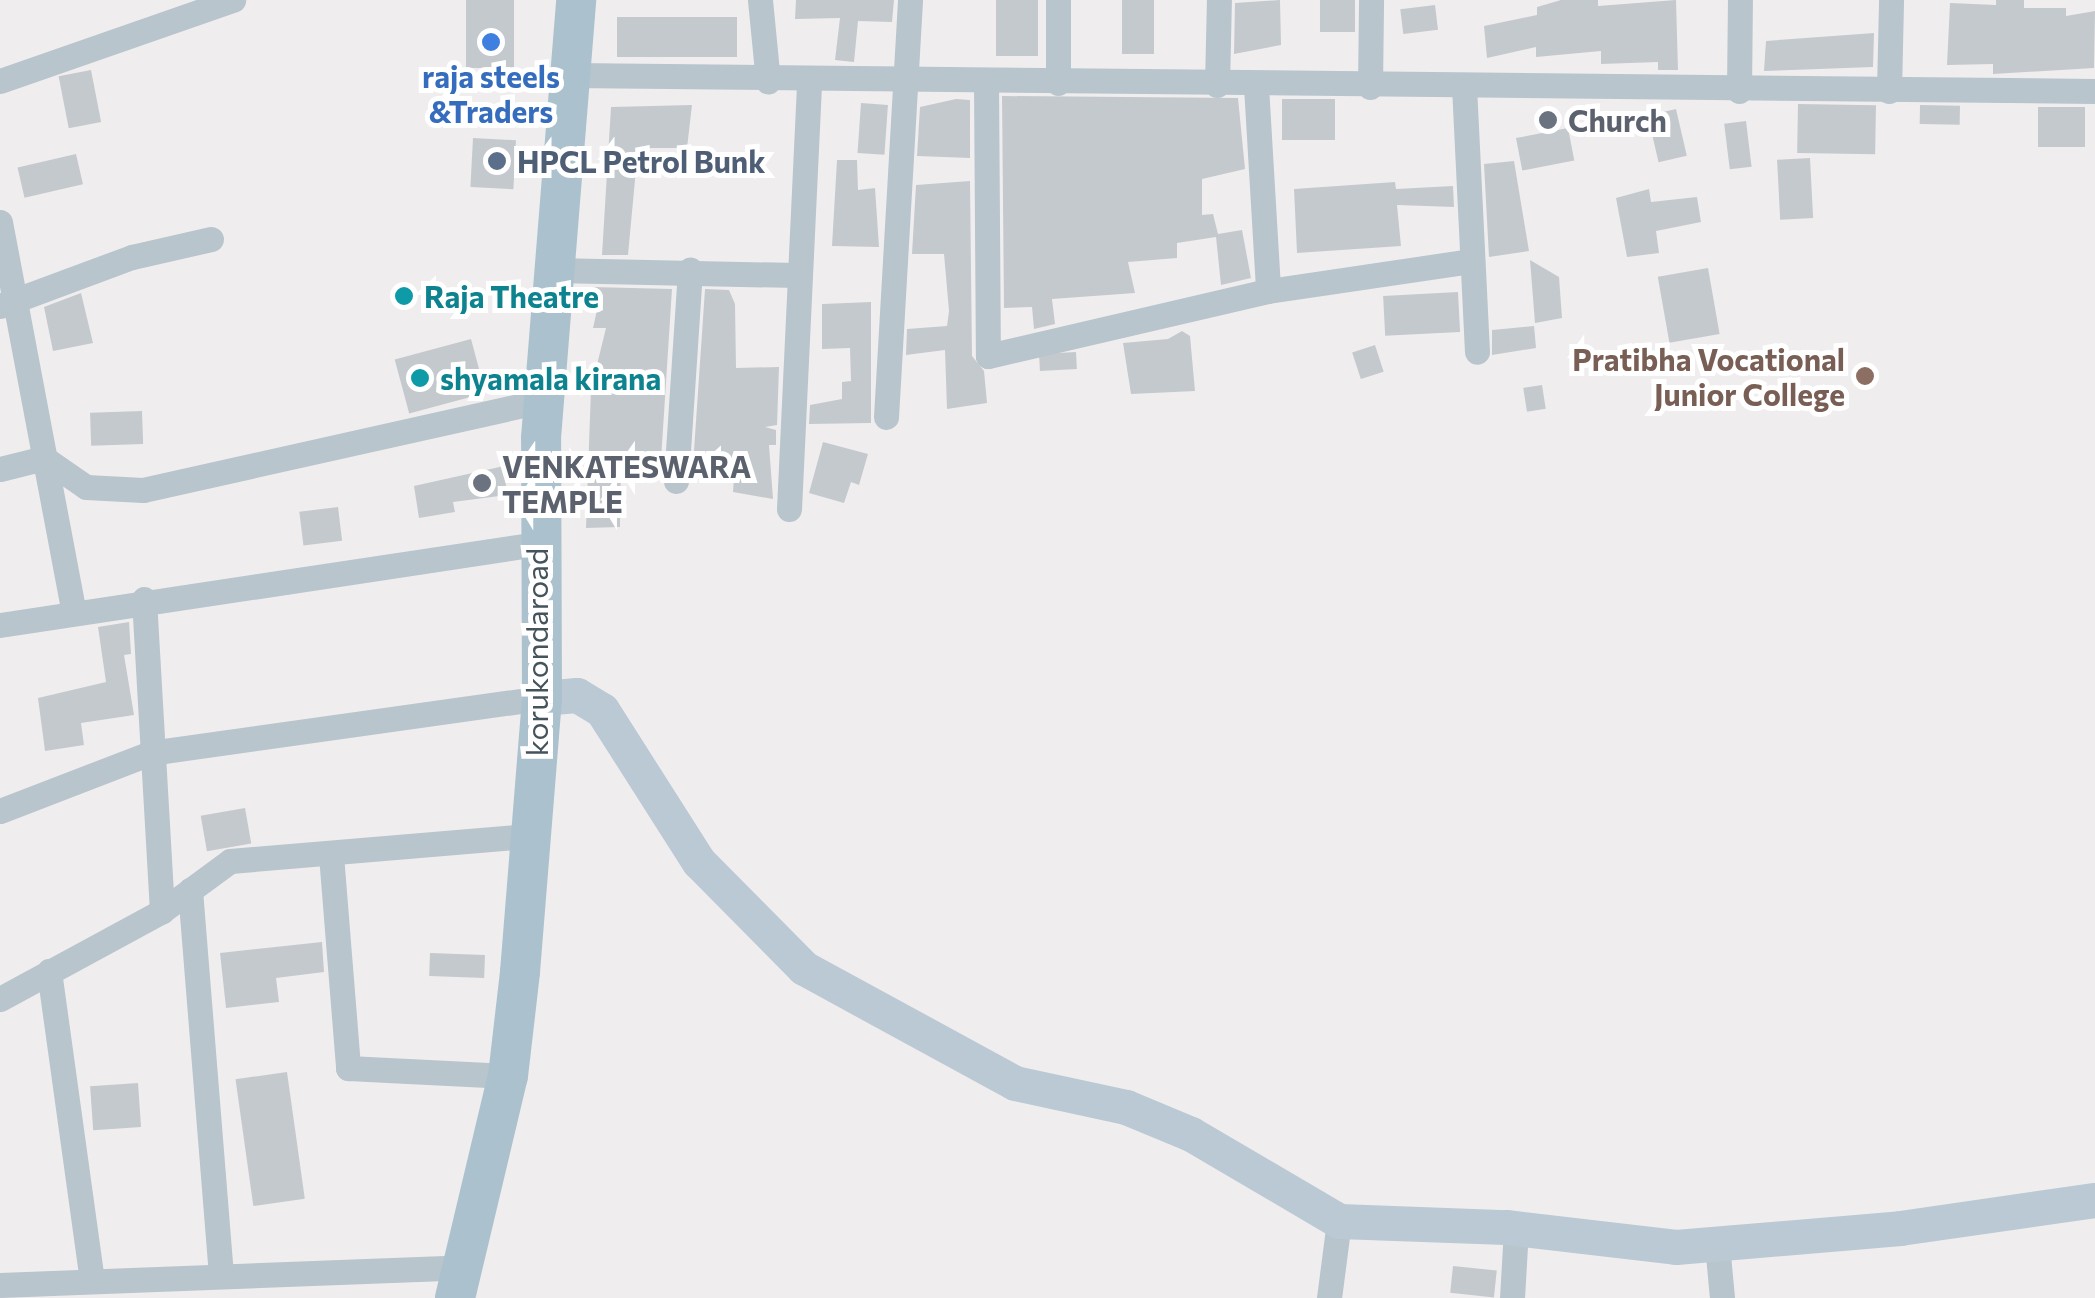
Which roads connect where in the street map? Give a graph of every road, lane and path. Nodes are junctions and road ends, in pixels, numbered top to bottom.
1 (233, 0) edge
2 (576, 0) edge
3 (760, 0) edge
4 (910, 0) edge
5 (1058, 0) edge
6 (1219, 0) edge
7 (1371, 0) edge
8 (1740, 0) edge
9 (1891, 0) edge
10 (570, 75) junction
11 (809, 79) junction
12 (908, 80) junction
13 (986, 81) junction
14 (0, 82) edge
15 (768, 82) junction
16 (1058, 83) junction
17 (1218, 84) junction
18 (1256, 86) junction
19 (1464, 86) junction
20 (1370, 87) junction
21 (1739, 91) junction
22 (1889, 91) junction
23 (2095, 91) edge
24 (0, 224) edge
25 (211, 240) dead end
26 (1472, 261) junction
27 (690, 269) junction
28 (554, 270) junction
29 (798, 275) junction
30 (1268, 292) junction
31 (7, 304) edge
32 (1477, 352) dead end
33 (544, 400) junction
34 (886, 418) dead end
35 (44, 458) junction
36 (0, 470) edge
37 (676, 481) dead end
38 (789, 509) dead end
39 (537, 544) junction
40 (144, 599) junction
41 (73, 610) junction
42 (0, 624) edge
43 (542, 698) junction
44 (150, 753) junction
45 (0, 810) edge
46 (530, 836) junction
47 (331, 855) junction
48 (190, 890) junction
49 (162, 910) junction
50 (48, 971) junction
51 (0, 999) edge
52 (508, 1076) junction
53 (2095, 1200) edge
54 (1339, 1221) junction
55 (1516, 1228) junction
56 (1717, 1244) junction
57 (222, 1276) junction
58 (92, 1281) junction
59 (460, 1283) edge
60 (0, 1285) edge
61 (1329, 1298) edge
62 (1512, 1298) edge
63 (1722, 1298) edge

1 - 14 street
2 - 10 main road, korukondaroad
3 - 15 street
4 - 12 street
5 - 16 street
6 - 17 street
7 - 20 street
8 - 21 street
9 - 22 street
10 - 15 street
10 - 28 main road, korukondaroad
11 - 12 street
11 - 15 street
11 - 29 street
12 - 13 street
12 - 34 street
13 - 16 street
13 - 30 street
16 - 17 street
17 - 18 street
18 - 20 street
18 - 30 street
19 - 20 street
19 - 21 street
19 - 26 street
21 - 22 street
22 - 23 street
24 - 31 street
25 - 31 street
26 - 30 street
26 - 32 street
27 - 28 street
27 - 29 street
27 - 37 street
28 - 33 main road, korukondaroad
29 - 38 street
31 - 35 street
33 - 35 street
33 - 39 main road, korukondaroad
35 - 36 street
35 - 41 street
39 - 40 street
39 - 43 main road, korukondaroad
40 - 41 street
40 - 44 street
41 - 42 street
43 - 44 street
43 - 46 main road, korukondaroad
43 - 54 main road
44 - 45 street
44 - 49 street
46 - 47 street
46 - 52 main road, korukondaroad
47 - 48 street
47 - 52 street
48 - 49 street
48 - 57 street
49 - 50 street
50 - 51 street
50 - 58 street
52 - 59 main road, korukondaroad
53 - 56 main road
54 - 55 main road
54 - 61 street
55 - 56 main road
55 - 62 street
56 - 63 street
57 - 58 street
57 - 59 street
58 - 60 street

